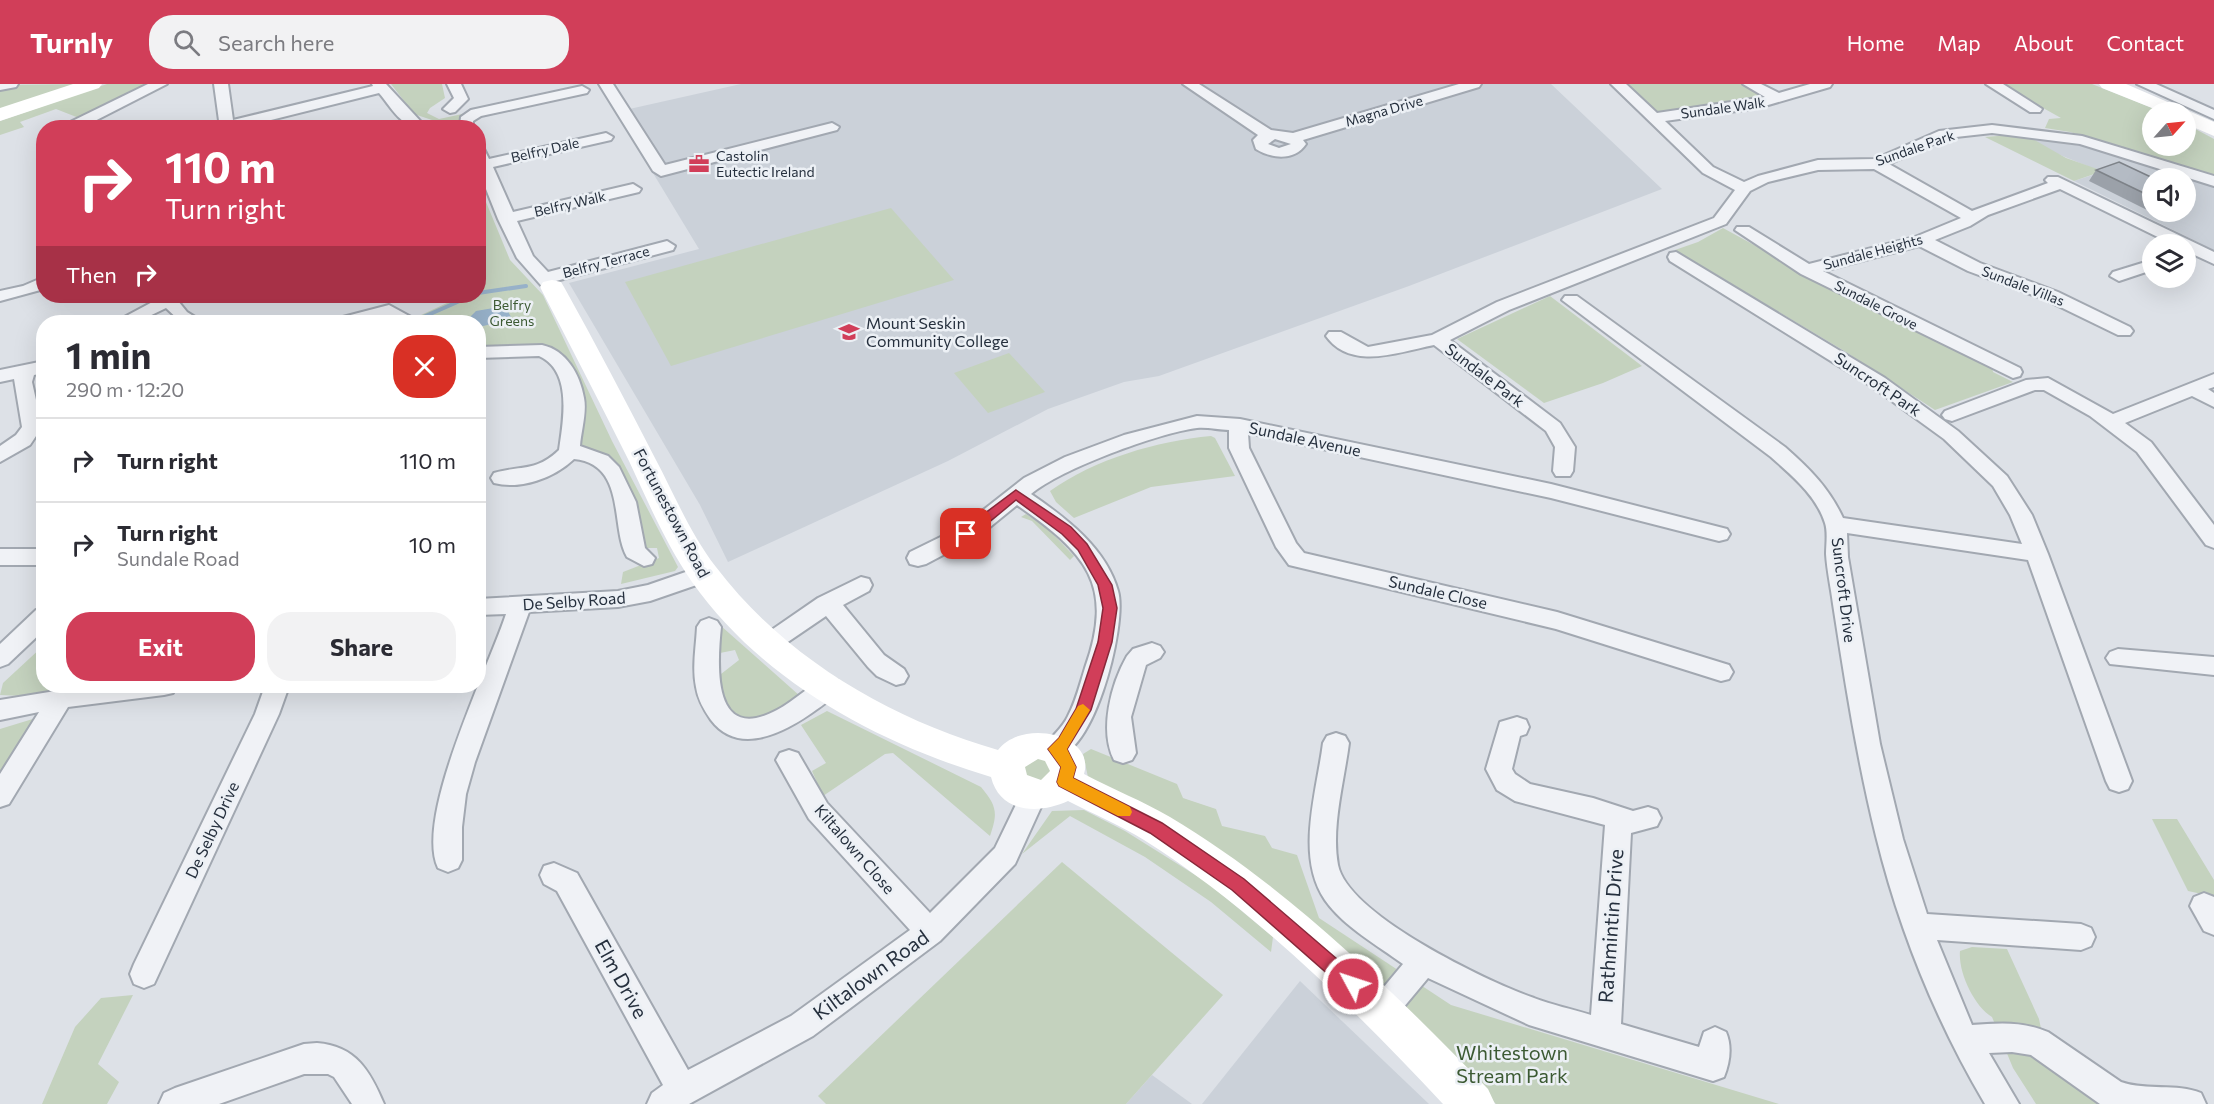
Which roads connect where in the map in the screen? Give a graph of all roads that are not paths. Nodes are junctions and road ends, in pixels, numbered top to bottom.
1 (11, 84) edge
2 (92, 84) edge
3 (160, 84) edge
4 (221, 84) edge
5 (454, 84) edge
6 (606, 84) edge
7 (1190, 84) edge
8 (1474, 84) edge
9 (1618, 84) edge
10 (1750, 84) edge
11 (1825, 84) edge
12 (1993, 84) edge
13 (2109, 84) edge
14 (2144, 84) edge
15 (0, 86) edge
16 (381, 86) edge
17 (582, 90) dead end
18 (1779, 99) junction
19 (2153, 102) edge
20 (450, 109) dead end
21 (2036, 109) dead end
22 (0, 115) edge
23 (2214, 115) edge
24 (1654, 118) junction
25 (90, 120) edge
26 (226, 120) edge
27 (253, 120) edge
28 (410, 120) edge
29 (466, 120) edge
30 (2196, 121) edge
31 (832, 127) dead end
32 (2214, 130) edge
33 (606, 136) dead end
34 (486, 156) edge
35 (1877, 164) junction
36 (486, 167) edge
37 (2214, 181) edge
38 (1744, 188) junction
39 (633, 189) dead end
40 (1971, 217) junction
41 (506, 219) junction
42 (1743, 230) dead end
43 (2159, 234) edge
44 (1921, 240) junction
45 (667, 246) dead end
46 (2196, 252) edge
47 (1676, 257) dead end
48 (2214, 259) edge
49 (2142, 268) edge
50 (1807, 270) junction
51 (2119, 276) dead end
52 (549, 282) junction
53 (36, 286) edge
54 (0, 296) edge
55 (1571, 300) dead end
56 (157, 303) edge
57 (170, 303) edge
58 (136, 315) edge
59 (181, 315) edge
60 (371, 315) edge
61 (396, 315) edge
62 (2124, 330) dead end
63 (1335, 336) dead end
64 (1437, 339) junction
65 (486, 353) edge
66 (36, 370) edge
67 (2013, 372) dead end
68 (25, 373) junction
69 (0, 376) edge
70 (2214, 380) edge
71 (2192, 388) junction
72 (2214, 401) edge
73 (1952, 415) dead end
74 (36, 421) edge
75 (2111, 422) junction
76 (1240, 425) junction
77 (36, 429) edge
78 (569, 452) junction
79 (0, 455) edge
80 (1563, 471) dead end
81 (501, 478) dead end
82 (1016, 494) junction
83 (2207, 521) edge
84 (1836, 524) junction
85 (1719, 534) dead end
86 (2214, 540) edge
87 (2037, 554) junction
88 (0, 557) edge
89 (36, 557) edge
90 (644, 558) dead end
91 (918, 558) dead end
92 (703, 573) junction
93 (861, 585) dead end
94 (826, 604) junction
95 (520, 605) junction
96 (486, 607) edge
97 (36, 624) edge
98 (709, 627) dead end
99 (768, 644) junction
100 (0, 658) edge
101 (1100, 658) junction
102 (2118, 658) dead end
103 (2214, 666) edge
104 (1720, 672) dead end
105 (896, 676) dead end
106 (828, 687) junction
107 (104, 693) edge
108 (274, 693) edge
109 (61, 698) junction
110 (0, 710) edge
111 (1517, 727) dead end
112 (1336, 743) dead end
113 (1123, 753) dead end
114 (789, 760) dead end
115 (1007, 767) junction
116 (1051, 775) junction
117 (2119, 781) dead end
118 (0, 796) edge
119 (1648, 818) dead end
120 (1619, 819) junction
121 (448, 860) dead end
122 (554, 875) dead end
123 (1917, 926) junction
124 (930, 932) junction
125 (2081, 937) dead end
126 (1423, 962) junction
127 (144, 974) dead end
128 (1383, 1010) junction
129 (1606, 1033) junction
130 (1964, 1040) junction
131 (1715, 1042) dead end
132 (672, 1097) edge
133 (175, 1104) edge
134 (368, 1104) edge
135 (1473, 1104) edge
136 (2003, 1104) edge
137 (2190, 1104) edge

1 - 15 street
2 - 22 street
3 - 25 street
4 - 26 street
5 - 20 street
6 - 31 street
7 - 8 street, Magna Drive
9 - 24 street
10 - 18 street
11 - 18 street, Sundale Walk
12 - 21 street
13 - 19 street
14 - 23 street
16 - 27 street
16 - 28 street
17 - 29 street
18 - 24 street, Sundale Walk
24 - 38 street
30 - 32 street
33 - 34 street, Belfry Dale
35 - 37 street, Sundale Park
35 - 38 street, Sundale Park
35 - 40 street
36 - 41 street
38 - 64 street, Sundale Park
39 - 41 street, Belfry Walk
40 - 43 street, Sundale Heights
40 - 44 street, Sundale Heights
41 - 52 street
42 - 50 street, Sundale Grove
44 - 50 street, Sundale Heights
44 - 62 street, Sundale Villas
45 - 52 street, Belfry Terrace
46 - 48 street
47 - 87 street, Suncroft Park
49 - 51 street
50 - 67 street, Sundale Grove
52 - 92 street, Fortunestown Road
53 - 54 street
55 - 84 street, Suncroft Drive
56 - 58 street
57 - 59 street
60 - 61 street
63 - 64 street, Sundale Park
64 - 80 street, Sundale Park
65 - 78 street
66 - 68 street
68 - 69 street
68 - 74 street
70 - 71 street
71 - 72 street
71 - 75 street
73 - 75 street
75 - 83 street
76 - 82 street, Sundale Avenue
76 - 85 street, Sundale Avenue
76 - 104 street, Sundale Close
77 - 79 street
78 - 81 street
78 - 90 street
82 - 91 street, Sundale Avenue
82 - 101 street, Kiltalown Road
83 - 86 street
84 - 87 street
84 - 123 street, Suncroft Drive
87 - 117 street, Suncroft Park
88 - 89 street
92 - 95 street, De Selby Road
92 - 99 street, Fortunestown Road
93 - 94 street
94 - 99 street
94 - 105 street
95 - 96 street, De Selby Road
95 - 121 street
97 - 100 street
98 - 106 street
99 - 106 street, Fortunestown Road
101 - 113 street
101 - 116 street, Kiltalown Road
102 - 103 street
106 - 115 street, Fortunestown Road
107 - 109 street
108 - 127 street, De Selby Drive
109 - 110 street
109 - 118 street
111 - 120 street
112 - 126 street
114 - 124 street, Kiltalown Close
115 - 116 street
115 - 116 street
116 - 124 street, Kiltalown Road
116 - 128 street
119 - 120 street
120 - 129 street, Rathmintin Drive
122 - 132 street, Elm Drive
123 - 125 street
123 - 130 street, Suncroft Drive
124 - 132 street, Kiltalown Road
126 - 128 street
126 - 129 street
128 - 135 street
129 - 131 street
130 - 136 street, Suncroft Drive
130 - 137 street
133 - 134 street

